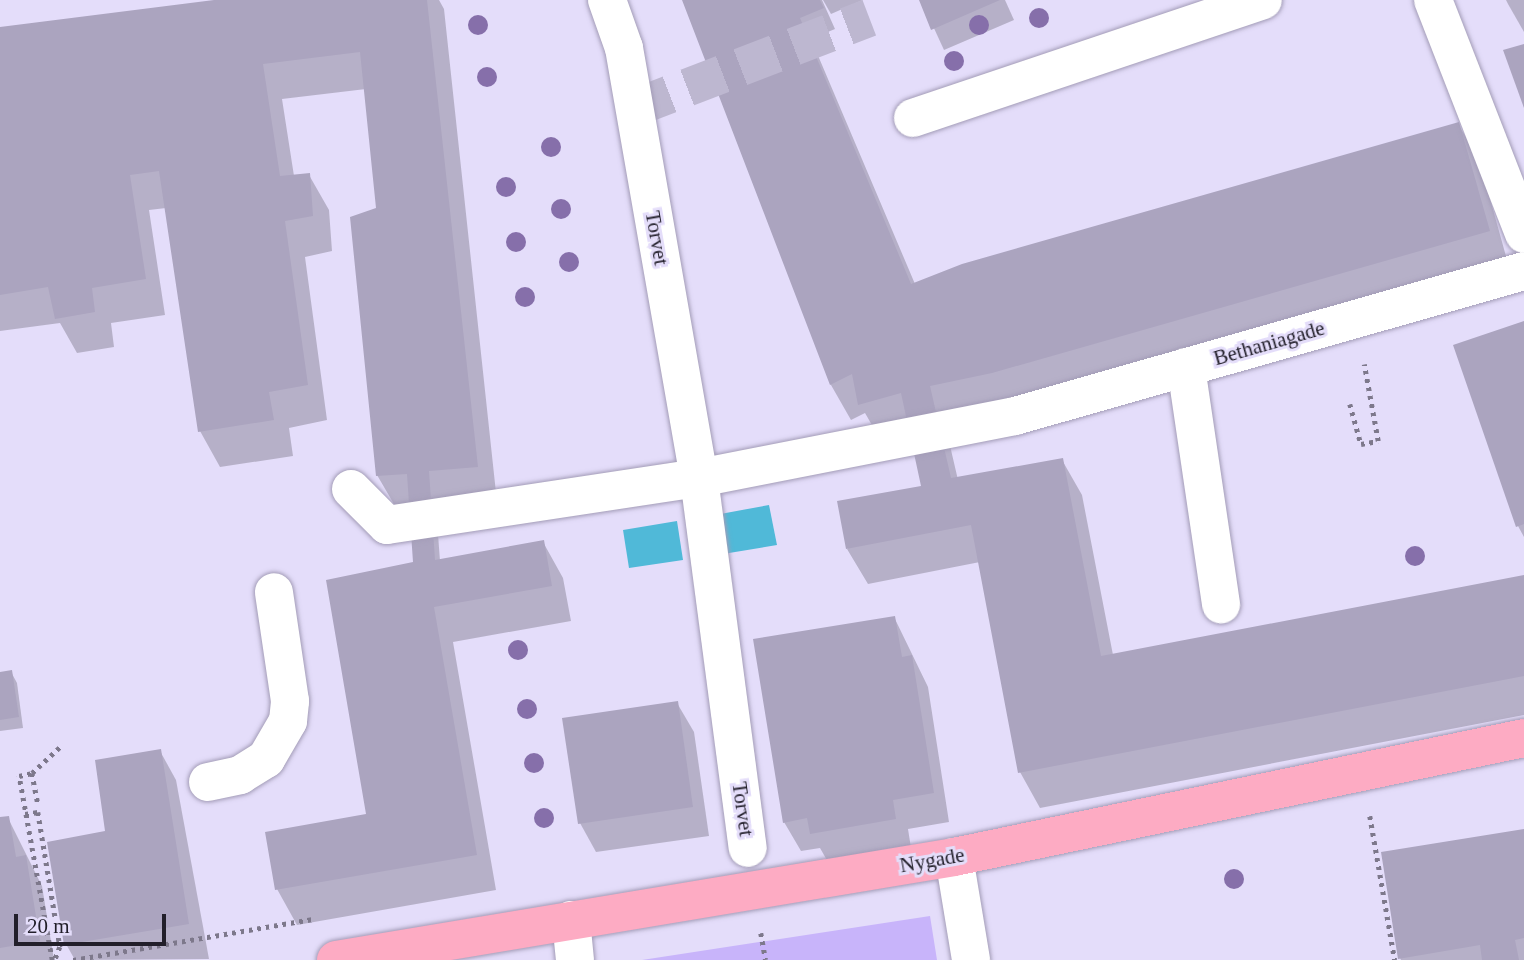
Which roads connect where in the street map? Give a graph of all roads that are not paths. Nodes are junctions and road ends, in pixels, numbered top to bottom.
1 (607, 0) edge
2 (1264, 0) edge
3 (1433, 0) edge
4 (913, 118) dead end
5 (1524, 234) edge
6 (1524, 271) edge
7 (1186, 367) junction
8 (699, 478) junction
9 (351, 489) dead end
10 (274, 592) dead end
11 (1221, 604) dead end
12 (1524, 738) edge
13 (208, 782) dead end
14 (748, 848) dead end
15 (954, 857) junction
16 (571, 920) junction
17 (336, 960) edge
18 (575, 960) edge
19 (971, 960) edge

1 - 8 street, Torvet
2 - 4 street
3 - 5 street
6 - 7 street, Bethaniagade
7 - 8 street, Bethaniagade
7 - 11 street
8 - 9 street
8 - 14 street, Torvet
10 - 13 street
12 - 15 main road, Nygade
15 - 16 main road, Nygade
15 - 19 street
16 - 17 main road, Nygade
16 - 18 street

